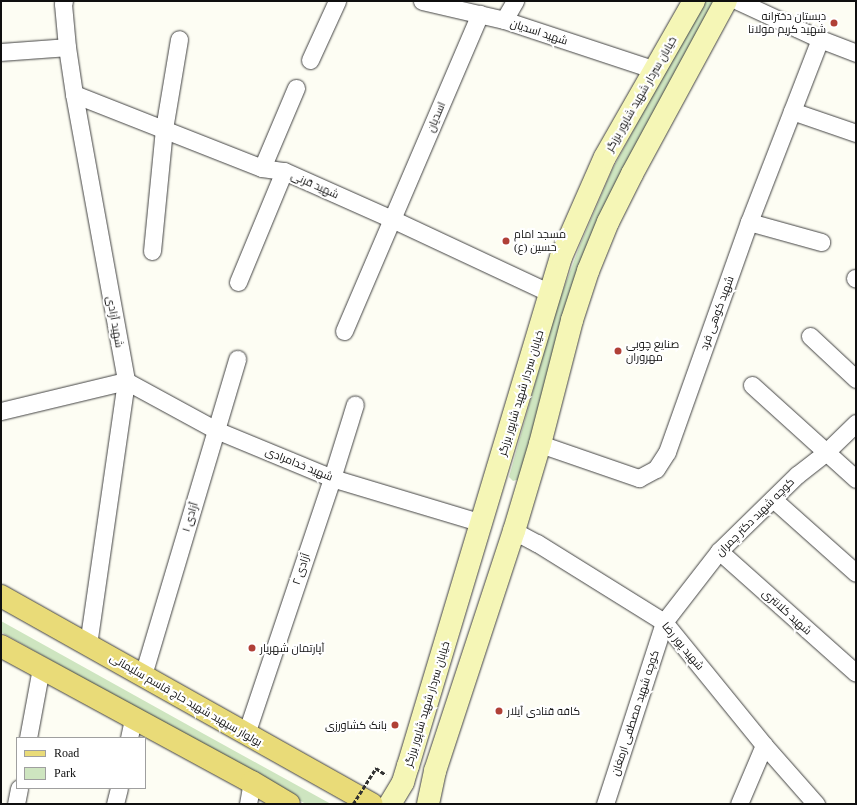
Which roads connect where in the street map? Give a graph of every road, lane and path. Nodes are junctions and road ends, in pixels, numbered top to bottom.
1 (64, 1) edge
2 (337, 1) edge
3 (422, 1) edge
4 (515, 1) edge
5 (694, 1) edge
6 (726, 1) edge
7 (738, 1) edge
8 (756, 4) edge
9 (480, 14) junction
10 (504, 20) junction
11 (179, 39) dead end
12 (820, 39) junction
13 (67, 47) junction
14 (1, 52) edge
15 (856, 53) edge
16 (310, 60) dead end
17 (654, 70) junction
18 (296, 88) dead end
19 (74, 94) junction
20 (792, 111) junction
21 (164, 129) junction
22 (856, 133) edge
23 (262, 168) junction
24 (284, 171) junction
25 (392, 219) junction
26 (749, 222) junction
27 (821, 242) dead end
28 (152, 251) dead end
29 (238, 282) dead end
30 (550, 294) junction
31 (344, 331) dead end
32 (810, 336) dead end
33 (237, 358) dead end
34 (856, 379) edge
35 (126, 381) junction
36 (752, 385) dead end
37 (354, 404) dead end
38 (1, 411) edge
39 (856, 422) edge
40 (216, 430) junction
41 (540, 444) junction
42 (825, 452) junction
43 (332, 478) junction
44 (856, 479) edge
45 (772, 500) junction
46 (482, 523) junction
47 (514, 530) junction
48 (719, 551) junction
49 (856, 573) edge
50 (1, 596) edge
51 (664, 622) junction
52 (88, 645) junction
53 (1, 646) edge
54 (40, 668) junction
55 (856, 673) edge
56 (143, 676) junction
57 (131, 729) edge
58 (246, 734) junction
59 (28, 737) edge
60 (764, 745) junction
61 (408, 766) junction
62 (376, 768) dead end
63 (435, 771) junction
64 (252, 782) junction
65 (19, 789) edge
66 (118, 789) edge
67 (16, 804) edge
68 (115, 804) edge
69 (248, 804) edge
70 (289, 804) edge
71 (353, 804) edge
72 (372, 804) edge
73 (390, 804) edge
74 (428, 804) edge
75 (605, 804) edge
76 (739, 804) edge
77 (816, 804) edge

1 - 13 street, شهید آزادی
2 - 16 street
3 - 9 street, شهید اسدیان
4 - 10 street
5 - 17 main road, خیابان سردار شهید شاپور برزگر
6 - 41 main road
7 - 8 street
8 - 12 street
9 - 10 street, شهید اسدیان
9 - 25 street, اسدیان
10 - 17 street, شهید اسدیان
11 - 21 street
12 - 15 street
12 - 20 street, شهید کوهی فرد
13 - 14 street
13 - 19 street, شهید آزادی
17 - 30 main road, خیابان سردار شهید شاپور برزگر
18 - 23 street
19 - 21 street, شهید قرنی
19 - 35 street, شهید آزادی
20 - 22 street
20 - 26 street, شهید کوهی فرد
21 - 23 street, شهید قرنی
21 - 28 street
23 - 24 street, شهید قرنی
24 - 25 street, شهید قرنی
24 - 29 street
25 - 30 street, شهید قرنی
25 - 31 street, اسدیان
26 - 27 street
26 - 41 street, شهید کوهی فرد
30 - 46 main road, خیابان سردار شهید شاپور برزگر
32 - 34 street
33 - 40 street, آزادی ۱
35 - 38 street
35 - 40 street, شهید خدامرادی
35 - 52 street, شهید آزادی
36 - 42 street
37 - 43 street, آزادی ۲
39 - 42 street, کوچه شهید دکتر چمران
40 - 43 street, شهید خدامرادی
40 - 56 street, آزادی ۱
41 - 47 main road
42 - 44 street
42 - 45 street, کوچه شهید دکتر چمران
43 - 46 street, شهید خدامرادی
43 - 58 street, آزادی ۲
45 - 48 street, کوچه شهید دکتر چمران
45 - 49 street
46 - 47 main road
46 - 61 main road, خیابان سردار شهید شاپور برزگر
47 - 51 street, شهید پور رضا
47 - 63 main road
48 - 51 street, کوچه شهید دکتر چمران
48 - 55 street, شهید کلانتری
50 - 52 main road, بولوار سپهبد شهید حاج قاسم سلیمانی
51 - 60 street, شهید پور رضا
51 - 75 street, کوچه شهید مصطفی ارمغان
52 - 56 main road, بولوار سپهبد شهید حاج قاسم سلیمانی
53 - 54 main road
54 - 57 main road
54 - 59 street
56 - 58 main road, بولوار سپهبد شهید حاج قاسم سلیمانی
57 - 64 main road
58 - 72 main road, بولوار سپهبد شهید حاج قاسم سلیمانی
60 - 76 street
60 - 77 street, شهید پور رضا
61 - 63 main road
61 - 73 main road, خیابان سردار شهید شاپور برزگر
62 - 71 path, bridge
63 - 74 main road
64 - 69 street
64 - 70 main road
65 - 67 street
66 - 68 street

